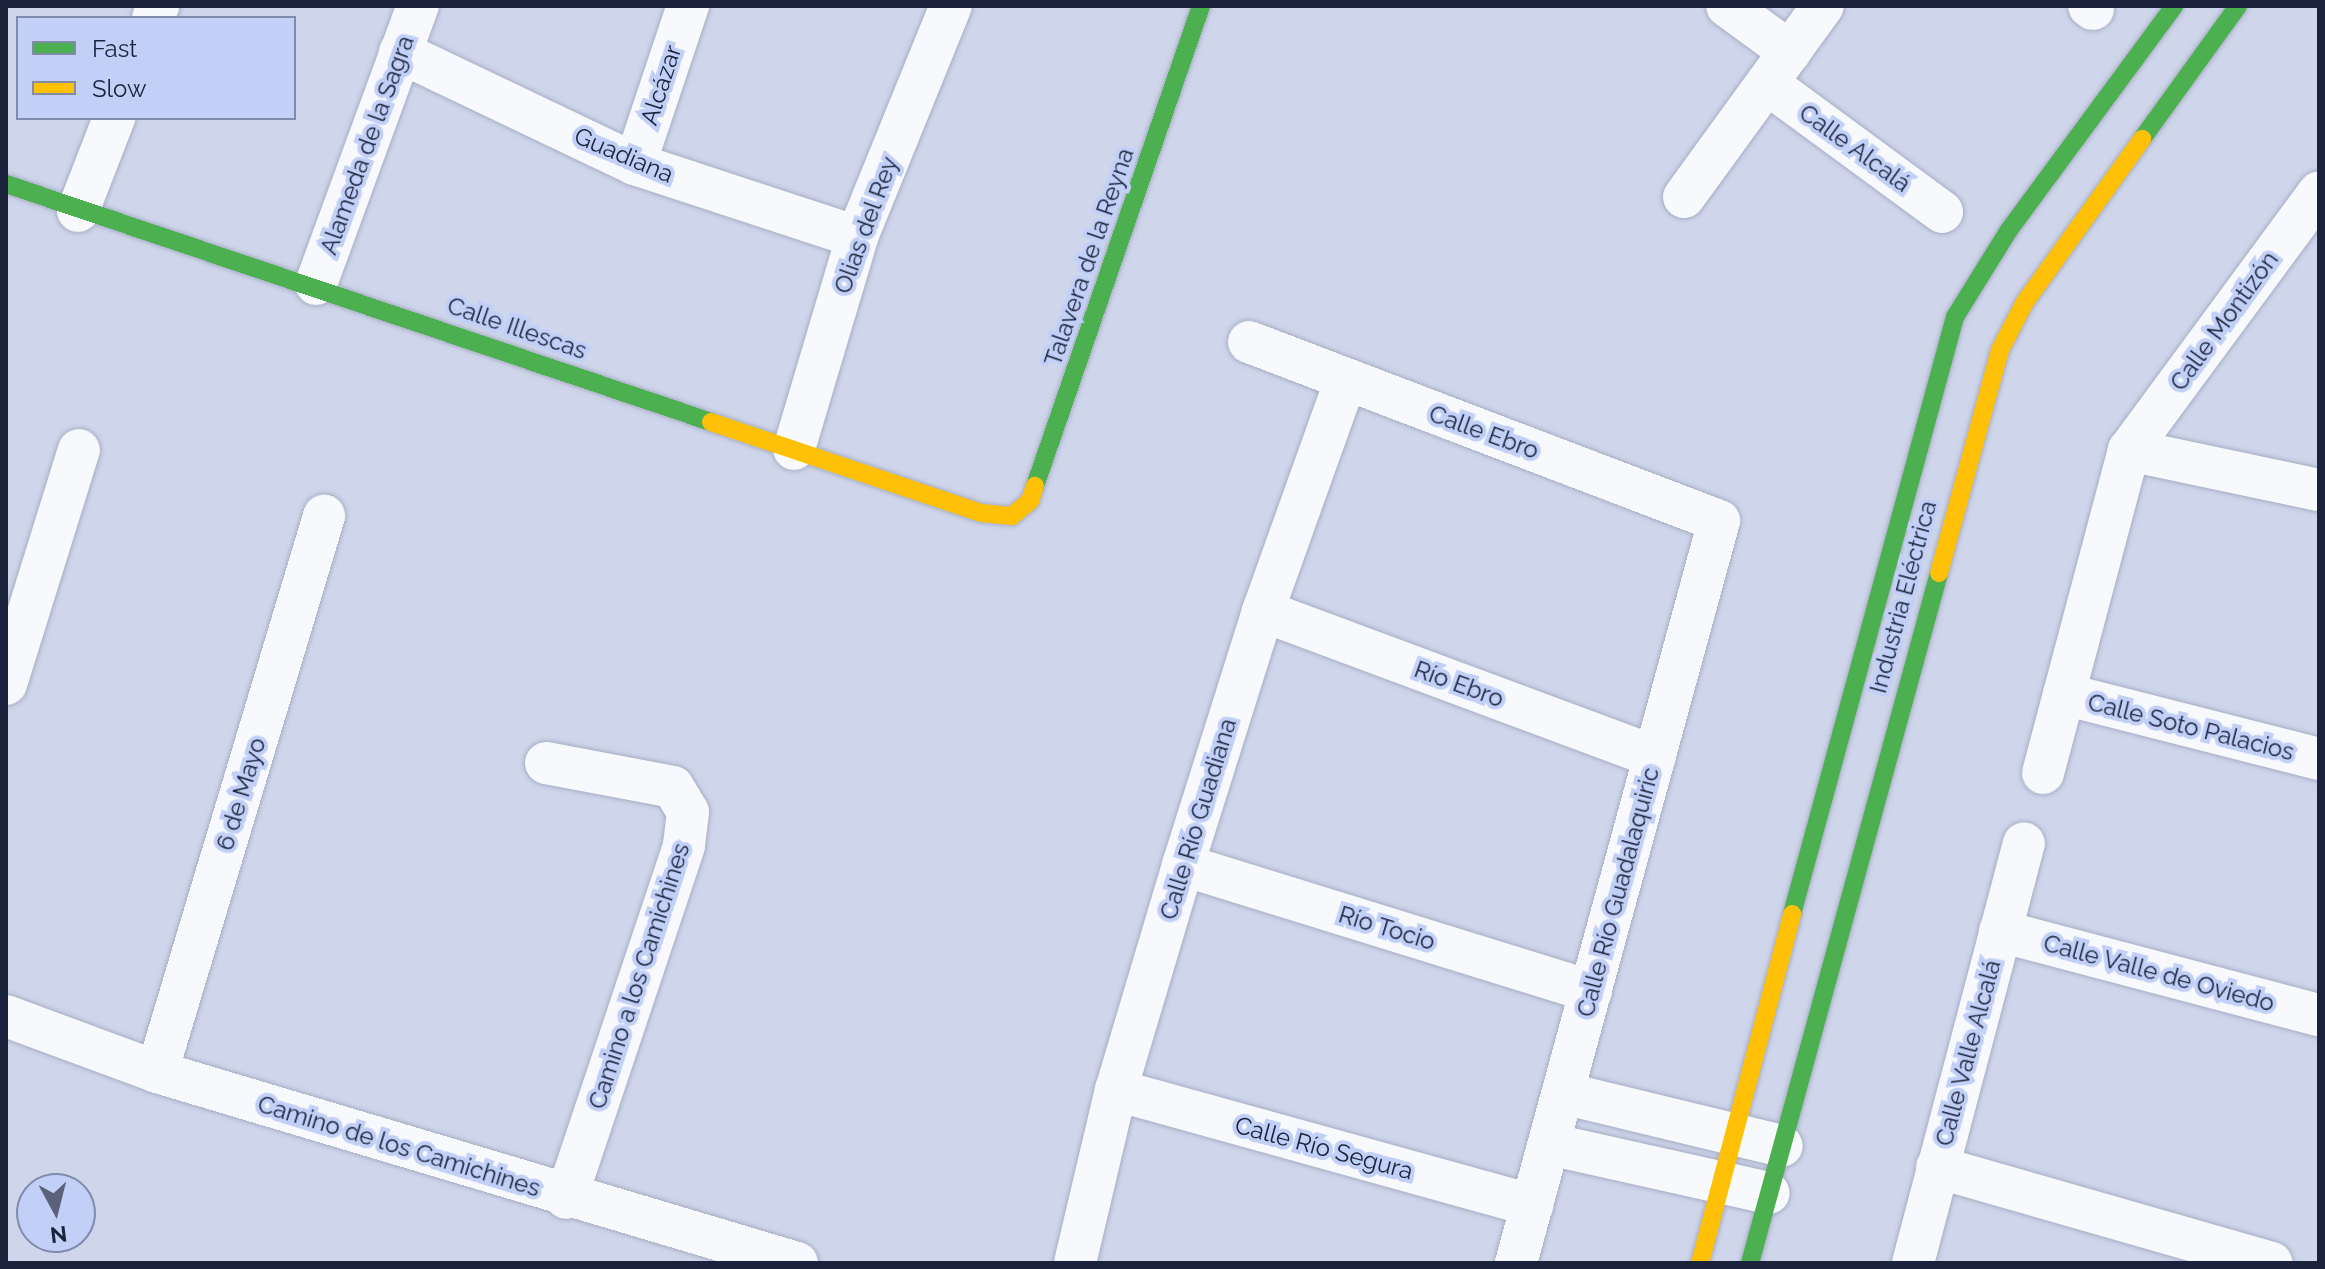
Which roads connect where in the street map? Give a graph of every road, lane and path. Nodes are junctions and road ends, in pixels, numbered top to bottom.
1 (418, 6) edge
2 (688, 6) edge
3 (951, 6) edge
4 (1201, 6) edge
5 (1727, 6) edge
6 (1823, 6) edge
7 (2174, 6) edge
8 (2238, 6) edge
9 (400, 52) junction
10 (1779, 68) junction
11 (113, 120) edge
12 (635, 164) junction
13 (6, 184) edge
14 (2319, 192) edge
15 (1684, 197) dead end
16 (78, 211) junction
17 (1942, 212) dead end
18 (857, 237) junction
19 (316, 284) junction
20 (1249, 342) dead end
21 (1345, 382) junction
22 (794, 449) junction
23 (79, 450) dead end
24 (2129, 450) junction
25 (2319, 490) edge
26 (324, 516) dead end
27 (1012, 516) joint
28 (1719, 521) joint
29 (21, 582) edge
30 (1263, 611) junction
31 (6, 684) edge
32 (2064, 694) junction
33 (1655, 757) junction
34 (2319, 759) edge
35 (546, 763) dead end
36 (2043, 773) dead end
37 (2024, 843) dead end
38 (1183, 865) junction
39 (2000, 931) junction
40 (1591, 991) junction
41 (2319, 1015) edge
42 (6, 1016) edge
43 (157, 1072) junction
44 (1116, 1090) junction
45 (1563, 1093) junction
46 (1734, 1134) junction
47 (1549, 1144) junction
48 (1782, 1146) junction
49 (1937, 1167) junction
50 (1721, 1183) junction
51 (1769, 1193) junction
52 (566, 1198) junction
53 (1532, 1205) junction
54 (2173, 1250) edge
55 (780, 1261) edge
56 (1075, 1263) edge
57 (1516, 1263) edge
58 (1700, 1263) edge
59 (1750, 1263) edge
60 (1913, 1263) edge
61 (2271, 1263) edge

1 - 9 street, Alameda de la Sagra
2 - 12 street, Alcázar
3 - 18 street, Olias del Rey
4 - 27 street, Talavera de la Reyna
5 - 10 street, Calle Alcalá
6 - 10 street
7 - 46 street, Industria Eléctrica
8 - 48 street, Industria Eléctrica
9 - 12 street, Guadiana
9 - 19 street, Alameda de la Sagra
10 - 15 street
10 - 17 street, Calle Alcalá
11 - 16 street
12 - 18 street, Guadiana
13 - 16 street, Calle Illescas
14 - 24 street, Calle Montizón
16 - 19 street, Calle Illescas
18 - 22 street, Olias del Rey
19 - 22 street, Calle Illescas
20 - 21 street, Calle Ebro
21 - 28 street, Calle Ebro
21 - 30 street, Calle Río Guadiana
22 - 27 street, Calle Illescas
23 - 29 street
24 - 25 street
24 - 32 street
26 - 43 street, 6 de Mayo
28 - 33 street, Calle Río Guadalaquiric
29 - 31 street
30 - 33 street, Río Ebro
30 - 38 street, Calle Río Guadiana
32 - 34 street, Calle Soto Palacios
32 - 36 street
33 - 40 street, Calle Río Guadalaquiric
35 - 52 street, Camino a los Camichines
37 - 39 street, Calle Valle Alcalá
38 - 40 street, Río Tocio
38 - 44 street, Calle Río Guadiana
39 - 41 street, Calle Valle de Oviedo
39 - 49 street, Calle Valle Alcalá
40 - 45 street, Calle Río Guadalaquiric
42 - 43 street, Camino de los Camichines
43 - 52 street, Camino de los Camichines
44 - 53 street, Calle Río Segura
44 - 56 street, Calle Río Guadiana
45 - 46 street
45 - 47 street, Calle Río Guadalaquiric
46 - 48 street
46 - 50 street, Industria Eléctrica
47 - 50 street
47 - 53 street, Calle Río Guadalaquiric
48 - 51 street, Industria Eléctrica
49 - 54 street
49 - 60 street, Calle Valle Alcalá
50 - 51 street
50 - 58 street, Industria Eléctrica
51 - 59 street, Industria Eléctrica
52 - 55 street, Camino de los Camichines
53 - 57 street, Calle Río Guadalaquiric
54 - 61 street

